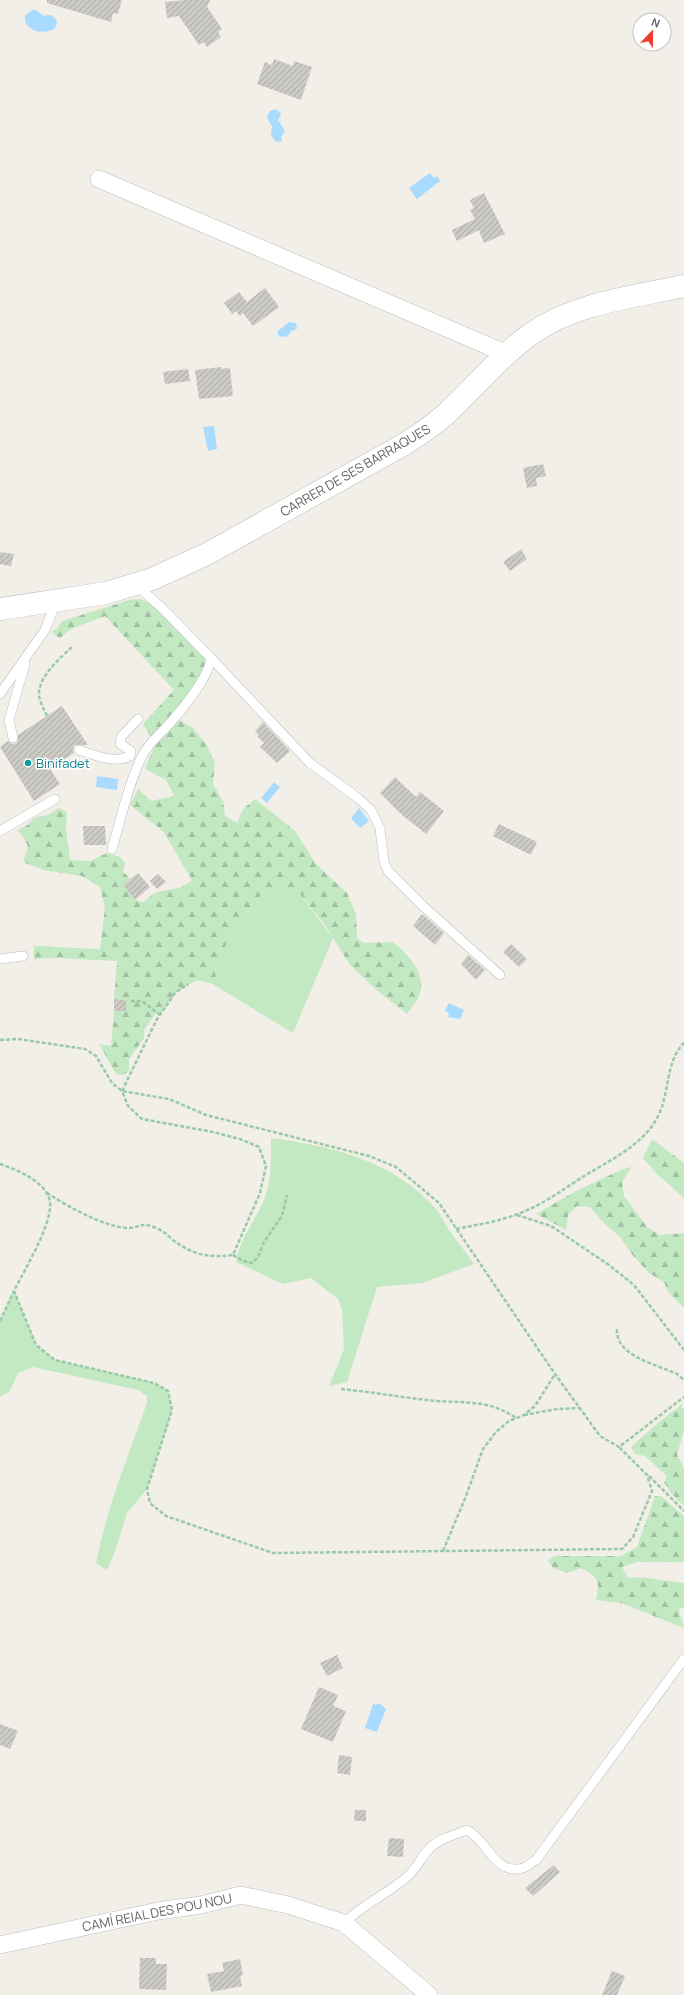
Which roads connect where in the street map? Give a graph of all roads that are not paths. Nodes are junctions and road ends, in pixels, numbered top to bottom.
1 (99, 179) dead end
2 (684, 286) edge
3 (507, 354) junction
4 (135, 584) junction
5 (56, 601) junction
6 (0, 609) edge
7 (28, 655) junction
8 (211, 658) junction
9 (0, 694) edge
10 (138, 719) dead end
11 (13, 738) dead end
12 (79, 750) dead end
13 (55, 799) dead end
14 (0, 830) edge
15 (112, 849) dead end
16 (23, 956) dead end
17 (0, 959) edge
18 (500, 975) dead end
19 (684, 1659) edge
20 (344, 1923) junction
21 (0, 1945) edge
22 (429, 1995) edge

1 - 3 street
2 - 3 main road, CARRER DE SES BARRAQUES
3 - 4 main road, CARRER DE SES BARRAQUES
4 - 5 main road, CARRER DE SES BARRAQUES
4 - 8 lane
5 - 6 main road, CARRER DE SES BARRAQUES
5 - 7 lane
7 - 9 lane
7 - 11 lane
8 - 15 lane
8 - 18 lane
10 - 12 lane
13 - 14 lane
16 - 17 lane
19 - 20 lane
20 - 21 street, CAMÍ REIAL DES POU NOU
20 - 22 street, CAMÍ REIAL DES POU NOU

